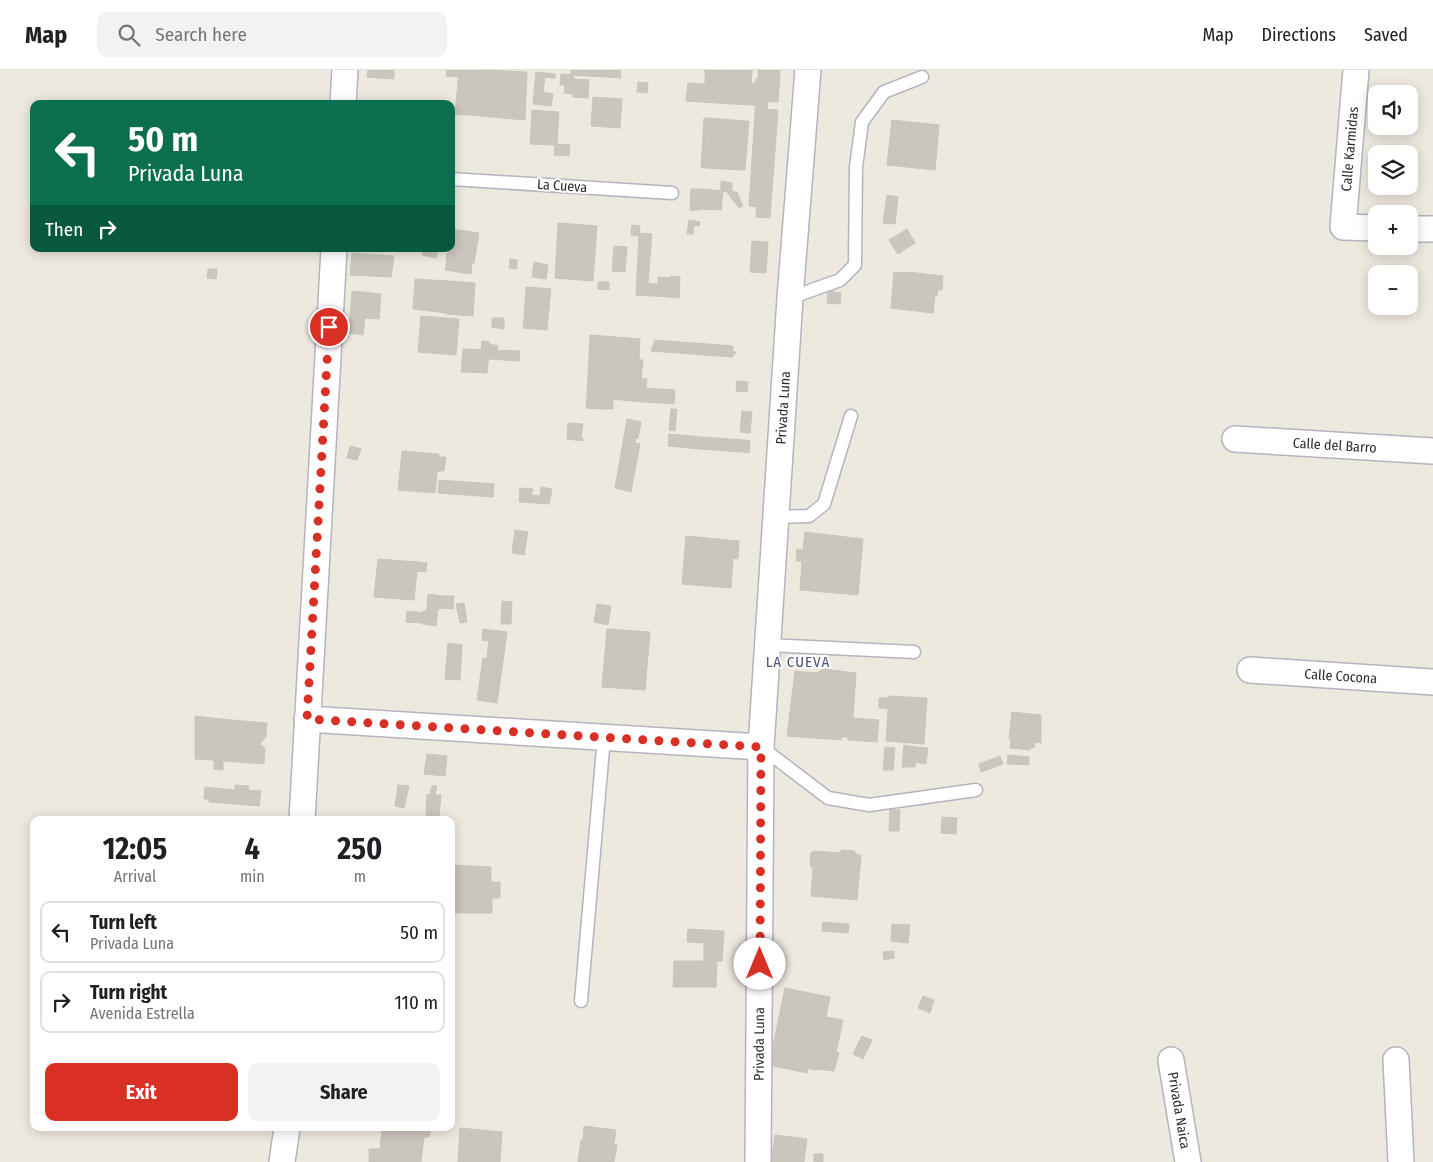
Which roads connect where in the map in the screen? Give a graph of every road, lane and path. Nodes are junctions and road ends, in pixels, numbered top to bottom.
1 (346, 70) edge
2 (808, 70) edge
3 (1356, 70) edge
4 (922, 77) dead end
5 (343, 100) edge
6 (455, 179) edge
7 (672, 192) dead end
8 (1368, 228) edge
9 (1418, 229) edge
10 (1433, 229) edge
11 (334, 252) edge
12 (790, 298) junction
13 (851, 416) dead end
14 (1236, 439) dead end
15 (1433, 451) edge
16 (776, 517) junction
17 (768, 645) junction
18 (914, 652) dead end
19 (1250, 670) dead end
20 (1433, 682) edge
21 (307, 719) junction
22 (604, 737) junction
23 (761, 747) junction
24 (976, 790) dead end
25 (302, 816) edge
26 (581, 1001) dead end
27 (1171, 1060) dead end
28 (1396, 1060) dead end
29 (287, 1131) edge
30 (282, 1162) edge
31 (758, 1162) edge
32 (1188, 1162) edge
33 (1402, 1162) edge

1 - 5 street
2 - 12 street, Privada Luna
3 - 8 street, Calle Karmidas
4 - 12 lane
6 - 7 lane, La Cueva
9 - 10 street
11 - 21 street
12 - 16 street, Privada Luna
13 - 16 lane
14 - 15 street, Calle del Barro
16 - 17 street, Privada Luna
17 - 18 lane
17 - 23 street, Privada Luna
19 - 20 street, Calle Cocona
21 - 22 street
21 - 25 street
22 - 23 street
22 - 26 lane
23 - 24 lane
23 - 31 street, Privada Luna
27 - 32 street, Privada Naica
28 - 33 street
29 - 30 street

